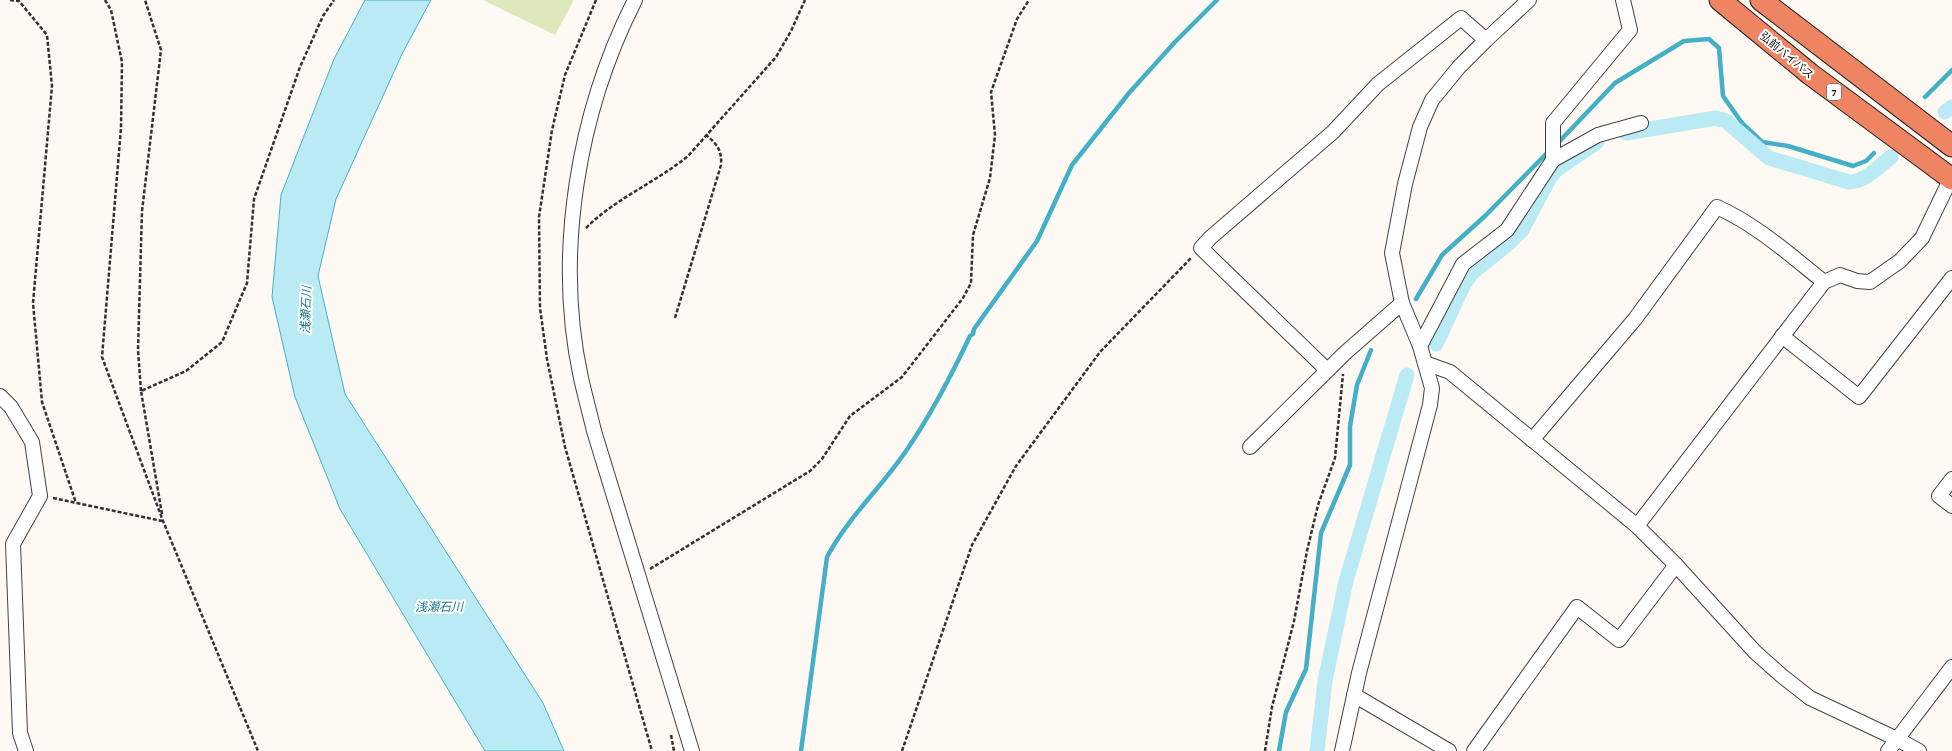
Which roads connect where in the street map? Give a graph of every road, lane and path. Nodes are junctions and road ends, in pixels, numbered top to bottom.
1 (10, 0) edge
2 (105, 0) edge
3 (145, 0) edge
4 (334, 0) edge
5 (635, 0) edge
6 (805, 0) edge
7 (1029, 0) edge
8 (1529, 0) edge
9 (1623, 0) edge
10 (1720, 0) edge
11 (1761, 0) edge
12 (1486, 40) junction
13 (1641, 124) dead end
14 (706, 135) junction
15 (1952, 146) edge
16 (1553, 160) junction
17 (1952, 178) edge
18 (571, 238) junction
19 (1201, 248) junction
20 (1952, 278) edge
21 (1824, 282) junction
22 (1402, 303) junction
23 (675, 318) dead end
24 (1782, 336) junction
25 (1420, 346) junction
26 (1345, 353) junction
27 (1425, 364) junction
28 (1327, 370) junction
29 (141, 391) junction
30 (0, 396) edge
31 (1532, 440) junction
32 (1250, 447) dead end
33 (1952, 479) edge
34 (40, 496) junction
35 (76, 503) junction
36 (1952, 506) edge
37 (163, 521) junction
38 (1637, 526) junction
39 (1676, 566) junction
40 (639, 576) junction
41 (1952, 667) edge
42 (1354, 695) junction
43 (1897, 738) junction
44 (26, 751) edge
45 (258, 751) edge
46 (692, 751) edge
47 (902, 751) edge
48 (1265, 751) edge
49 (1342, 751) edge
50 (1448, 751) edge
51 (1474, 751) edge
52 (1888, 751) edge
53 (1919, 751) edge

1 - 35 path
2 - 37 path
3 - 29 path
4 - 29 path
5 - 18 street
6 - 14 path
7 - 40 path
8 - 12 street
9 - 16 street
10 - 17 highway, 弘前バイパス / 7
11 - 15 highway
12 - 19 street
12 - 22 street
13 - 16 street
14 - 18 path
14 - 23 path
16 - 25 street
17 - 21 street
18 - 40 street
19 - 28 street
19 - 47 path
20 - 24 street
21 - 24 street
21 - 31 street
22 - 25 street
22 - 26 street
24 - 38 street
25 - 27 street
26 - 28 street
26 - 48 path
27 - 31 street
27 - 42 street
28 - 32 street
29 - 37 path
30 - 34 street
31 - 38 street
33 - 36 street
34 - 35 path
34 - 44 street
35 - 37 path
37 - 45 path
38 - 39 street
39 - 43 street
39 - 51 street
40 - 46 street
41 - 43 street
42 - 49 street
42 - 50 street
43 - 52 street
43 - 53 street

